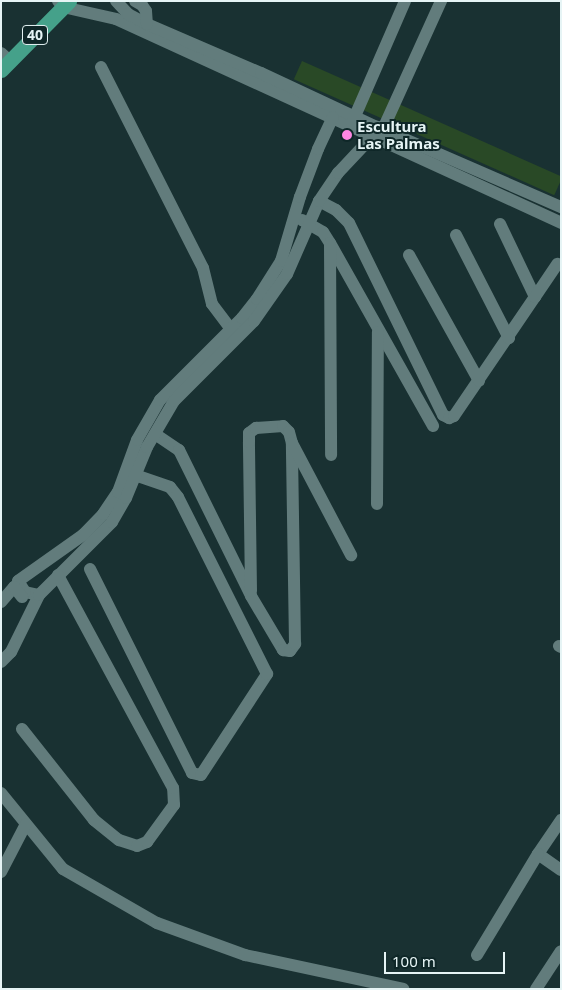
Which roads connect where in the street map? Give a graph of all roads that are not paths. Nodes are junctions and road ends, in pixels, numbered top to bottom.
1 (116, 1) edge
2 (135, 1) edge
3 (405, 1) edge
4 (441, 1) edge
5 (64, 3) edge
6 (147, 24) junction
7 (4, 61) edge
8 (101, 67) dead end
9 (333, 117) junction
10 (353, 121) junction
11 (377, 131) junction
12 (319, 201) junction
13 (561, 207) edge
14 (294, 216) junction
15 (309, 223) junction
16 (561, 223) edge
17 (500, 224) dead end
18 (456, 235) dead end
19 (330, 243) junction
20 (409, 255) dead end
21 (557, 264) dead end
22 (536, 297) junction
23 (378, 329) junction
24 (234, 334) junction
25 (509, 338) junction
26 (479, 381) junction
27 (433, 426) dead end
28 (155, 434) junction
29 (142, 443) junction
30 (292, 443) junction
31 (331, 454) dead end
32 (135, 475) junction
33 (122, 495) junction
34 (377, 504) dead end
35 (351, 555) dead end
36 (90, 569) dead end
37 (58, 574) junction
38 (251, 596) junction
39 (38, 599) junction
40 (1, 602) edge
41 (1, 662) edge
42 (22, 729) dead end
43 (1, 793) edge
44 (7, 810) edge
45 (561, 820) edge
46 (26, 824) junction
47 (538, 854) junction
48 (561, 870) edge
49 (1, 872) edge
50 (561, 950) edge
51 (478, 955) dead end
52 (404, 989) edge
53 (536, 989) edge

1 - 6 street
2 - 6 street
3 - 10 street
4 - 11 street
5 - 7 main road, 40
5 - 9 street
6 - 10 street
8 - 24 street
9 - 10 street
9 - 14 street
10 - 11 street
11 - 12 street
11 - 13 street
11 - 16 street
12 - 15 street
12 - 26 street
14 - 15 street
14 - 24 street
15 - 19 street
15 - 24 street
17 - 22 street
18 - 25 street
19 - 23 street
19 - 31 street
20 - 26 street
21 - 22 street
22 - 25 street
23 - 27 street
23 - 34 street
24 - 28 street
24 - 29 street
25 - 26 street
28 - 29 street
28 - 38 street
29 - 32 street
29 - 33 street
30 - 35 street
30 - 38 street
30 - 38 street
32 - 33 street
32 - 36 street
33 - 37 street
33 - 39 street
37 - 39 street
37 - 42 street
39 - 40 street
39 - 41 street
43 - 44 street
44 - 46 street
45 - 47 street
46 - 49 street
46 - 52 street
47 - 48 street
47 - 51 street
50 - 53 street

